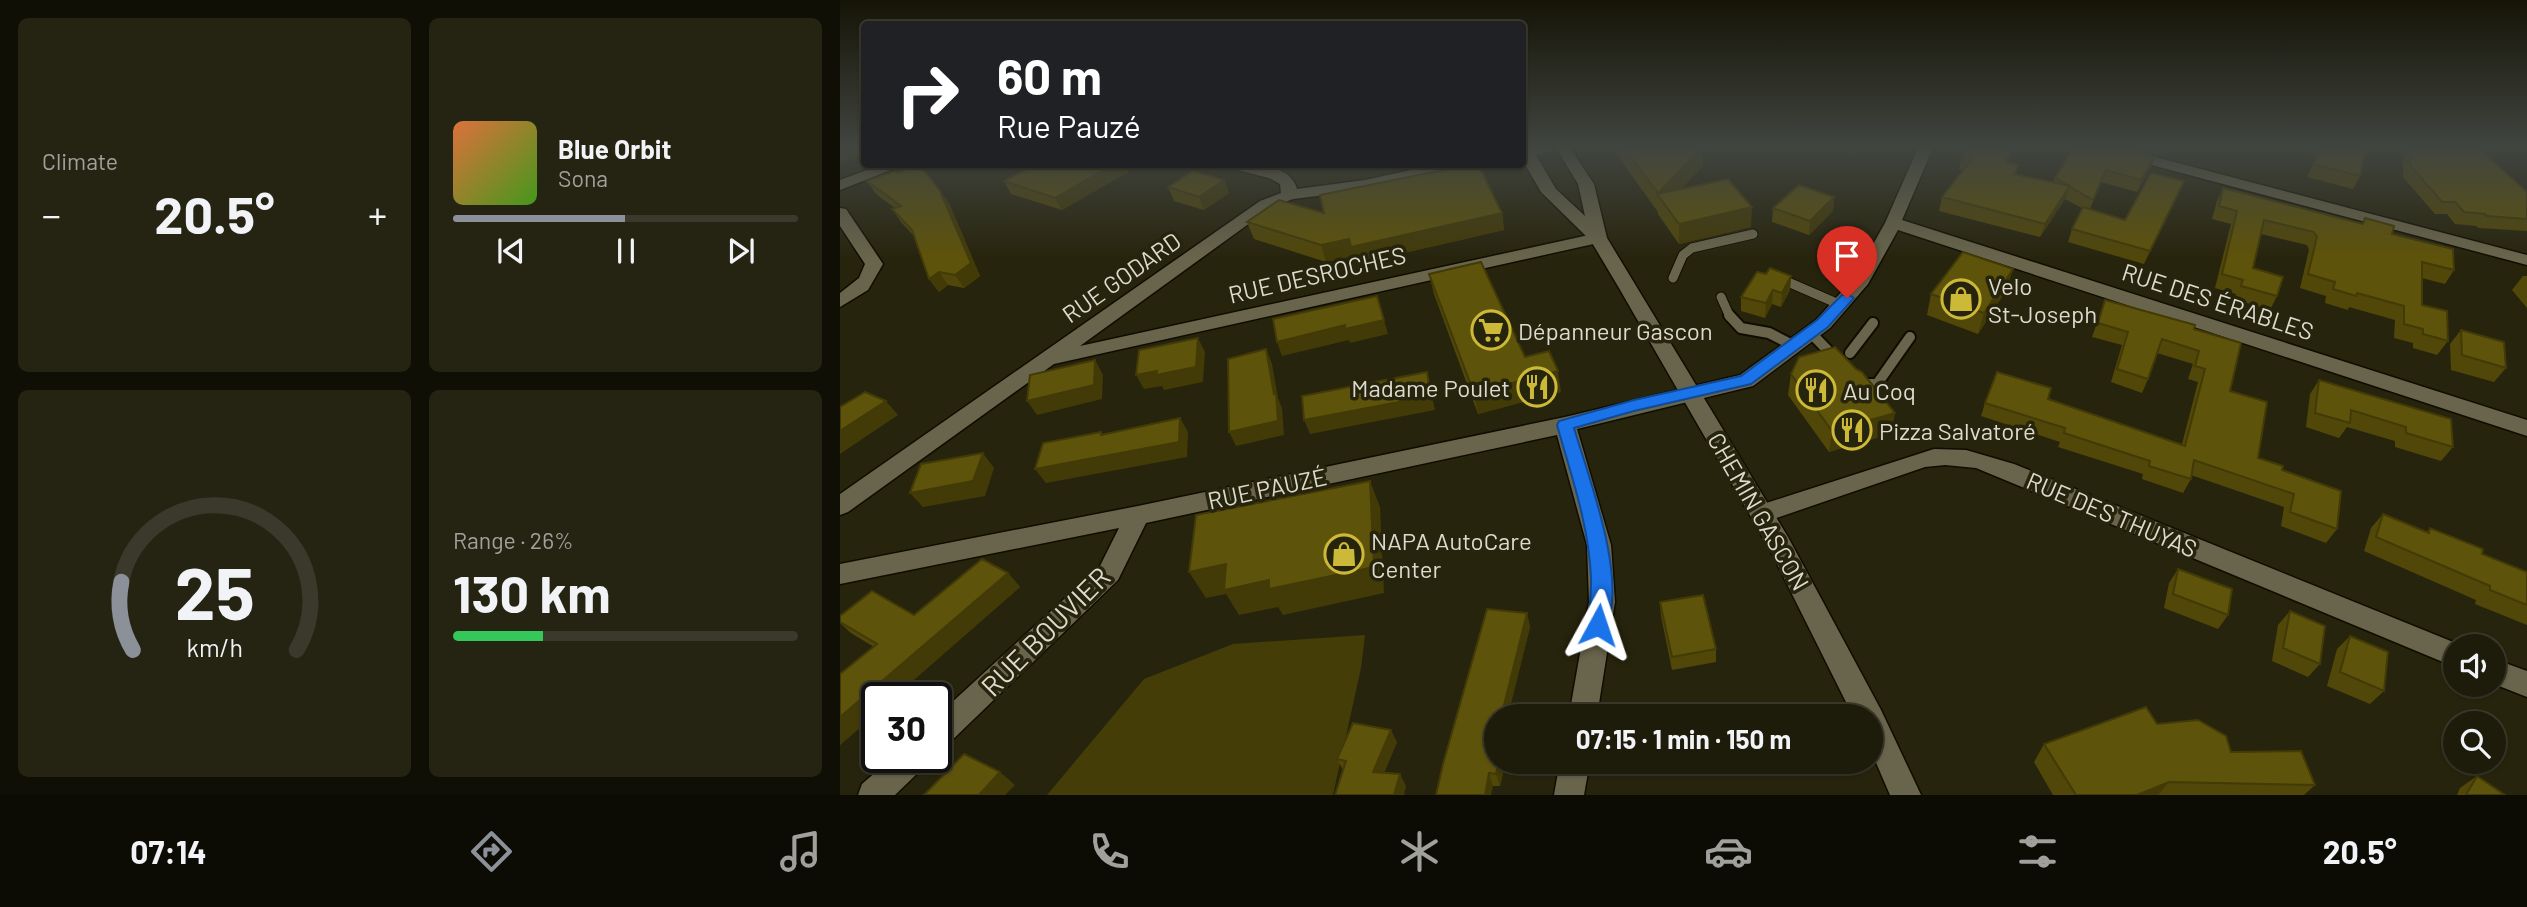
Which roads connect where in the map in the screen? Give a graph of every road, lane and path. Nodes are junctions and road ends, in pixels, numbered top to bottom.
1 (1288, 185) edge
2 (1364, 185) edge
3 (1545, 185) edge
4 (1586, 185) edge
5 (1907, 185) edge
6 (2244, 185) edge
7 (1290, 195) junction
8 (840, 213) edge
9 (1893, 223) junction
10 (1753, 234) dead end
11 (1598, 238) junction
12 (2527, 260) edge
13 (1673, 278) dead end
14 (1781, 279) edge
15 (1721, 297) dead end
16 (840, 301) edge
17 (1841, 305) junction
18 (1873, 323) dead end
19 (1811, 333) junction
20 (1910, 337) dead end
21 (1794, 346) junction
22 (1850, 353) dead end
23 (1046, 360) junction
24 (1692, 394) junction
25 (1565, 425) junction
26 (2527, 428) edge
27 (840, 506) edge
28 (1762, 514) junction
29 (1138, 515) junction
30 (840, 573) edge
31 (2443, 650) edge
32 (2506, 676) edge
33 (2527, 684) edge
34 (1585, 704) edge
35 (1863, 704) edge
36 (952, 721) edge
37 (1883, 746) edge
38 (897, 773) edge
39 (1573, 774) edge
40 (873, 795) edge
41 (1569, 795) edge
42 (1906, 795) edge

1 - 7 street
2 - 7 street, RUE GODARD
3 - 11 street, CHEMIN GASCON
4 - 11 street, CHEMIN GASCON
5 - 9 street, RUE PAUZÉ
6 - 12 street
7 - 23 street, RUE GODARD
8 - 16 street
9 - 17 street, RUE PAUZÉ
9 - 26 street, RUE DES ÉRABLES
10 - 13 lane
11 - 23 street, RUE DESROCHES
11 - 24 street, CHEMIN GASCON
14 - 17 lane
15 - 21 lane
17 - 19 street, RUE PAUZÉ
18 - 22 lane
19 - 20 lane
19 - 21 street, RUE PAUZÉ
21 - 24 street, RUE PAUZÉ
23 - 27 street, RUE GODARD
24 - 25 street, RUE PAUZÉ
24 - 28 street, CHEMIN GASCON
25 - 29 street, RUE PAUZÉ
25 - 34 street
28 - 31 street, RUE DES THUYAS
28 - 35 street, CHEMIN GASCON
29 - 30 street, RUE PAUZÉ
29 - 36 street, RUE BOUVIER
32 - 33 street
37 - 42 street, CHEMIN GASCON
38 - 40 street
39 - 41 street

